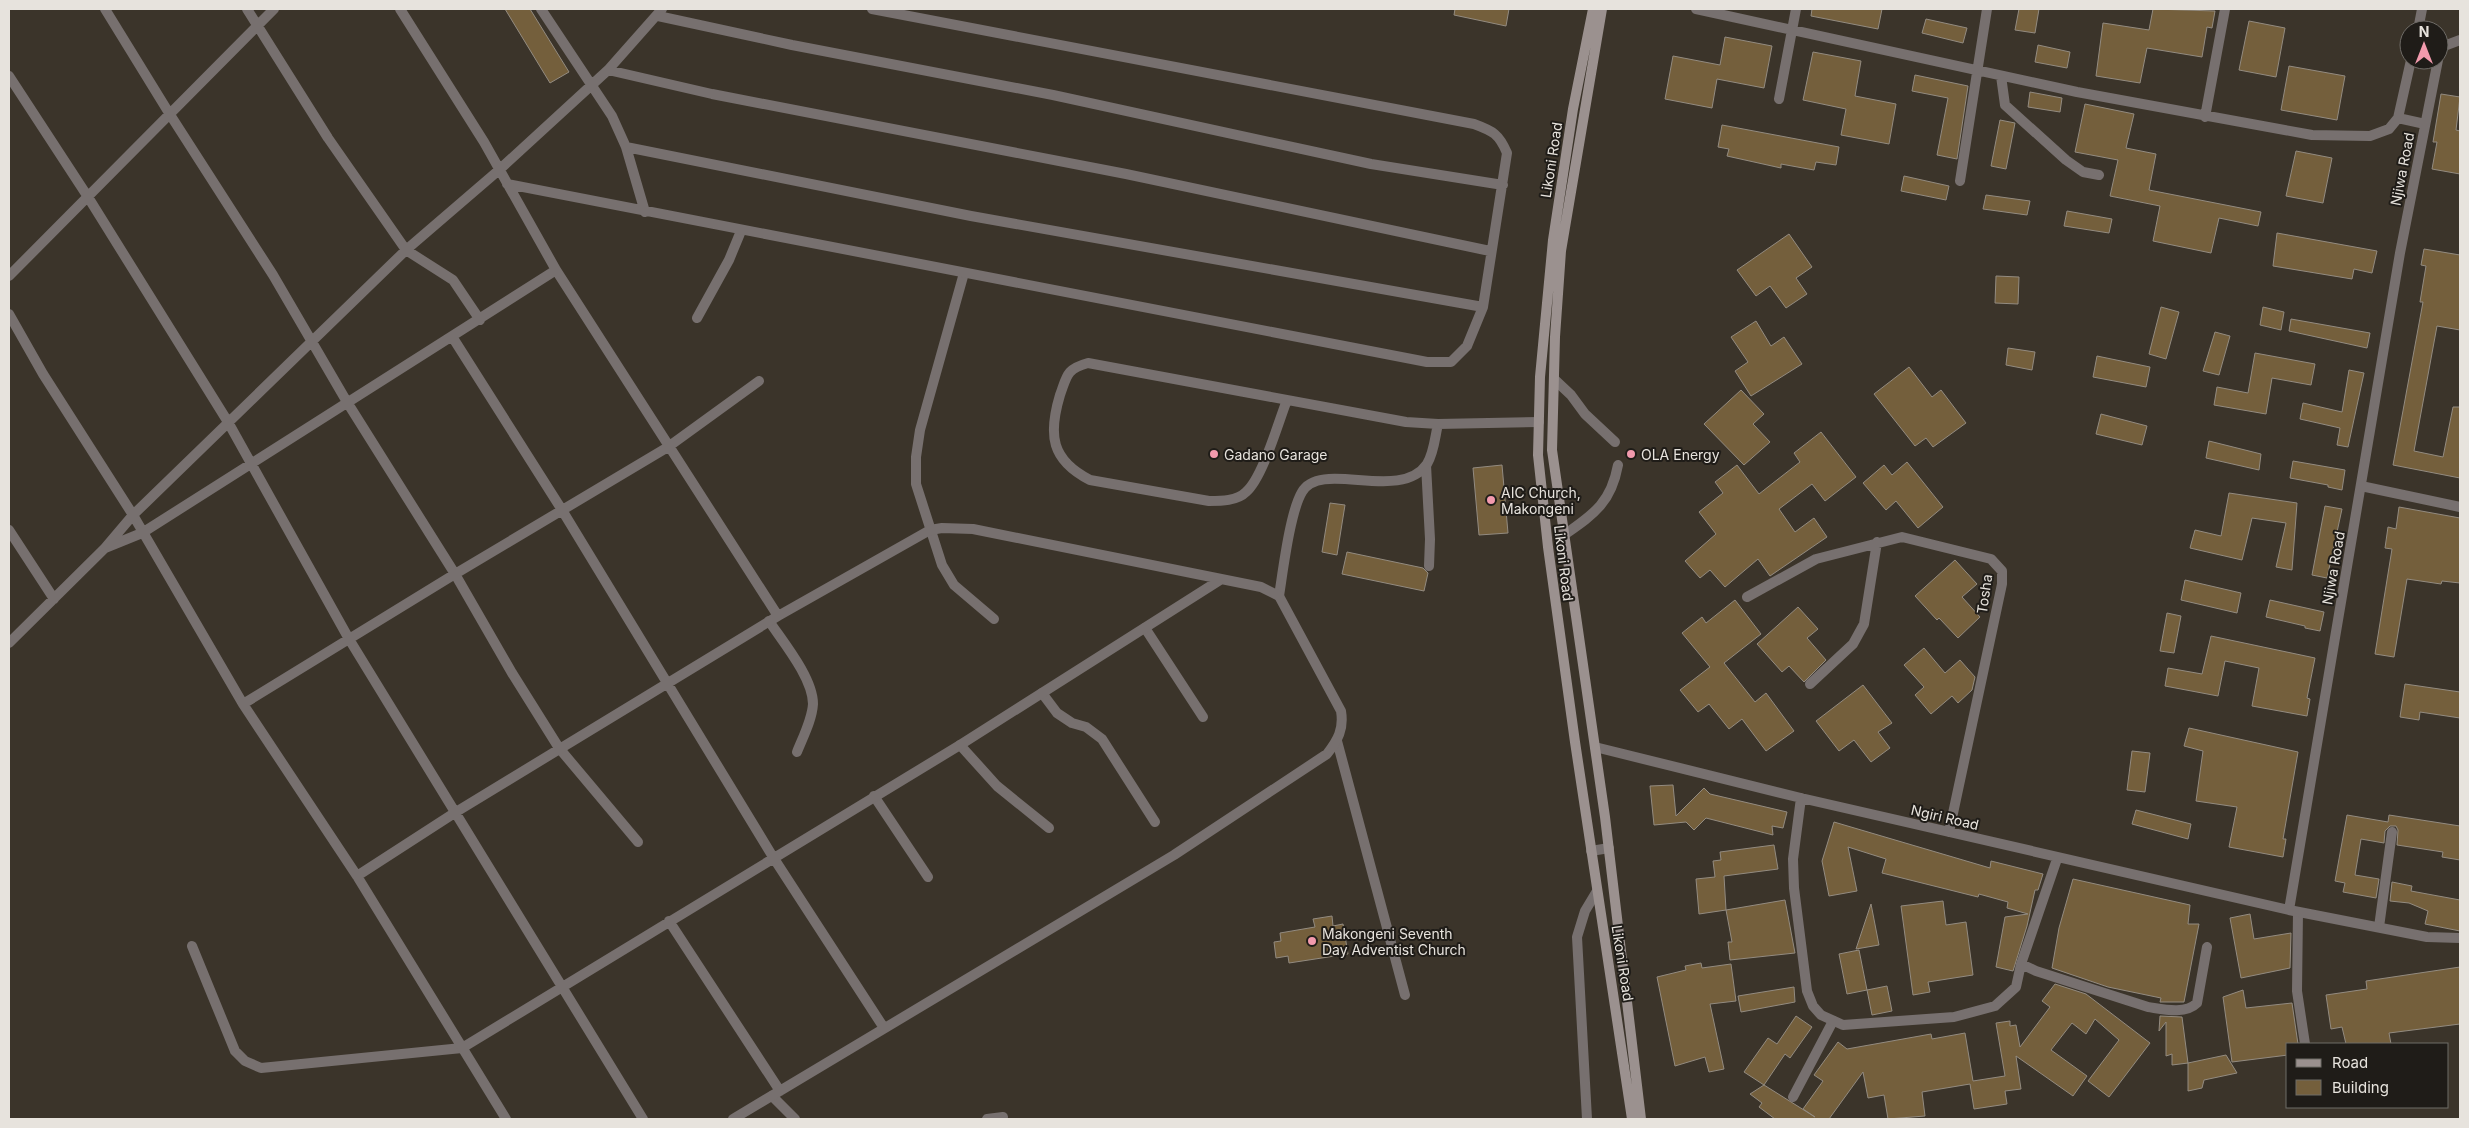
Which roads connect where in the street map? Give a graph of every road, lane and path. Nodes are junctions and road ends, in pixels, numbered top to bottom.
1 (105, 9) edge
2 (247, 9) edge
3 (274, 9) edge
4 (400, 9) edge
5 (541, 9) edge
6 (872, 9) edge
7 (1593, 9) edge
8 (1602, 9) edge
9 (1696, 9) edge
10 (1796, 9) edge
11 (1987, 9) edge
12 (2225, 9) edge
13 (660, 12) edge
14 (257, 25) junction
15 (1790, 31) junction
16 (608, 70) junction
17 (2409, 70) edge
18 (2436, 70) edge
19 (1978, 71) junction
20 (9, 76) edge
21 (2001, 76) junction
22 (591, 85) junction
23 (1778, 99) dead end
24 (169, 113) junction
25 (2205, 117) junction
26 (2398, 118) junction
27 (2425, 124) junction
28 (626, 147) junction
29 (499, 170) junction
30 (2098, 175) dead end
31 (1960, 181) dead end
32 (507, 184) junction
33 (1503, 185) junction
34 (88, 197) junction
35 (645, 212) junction
36 (741, 230) junction
37 (406, 250) junction
38 (1490, 251) junction
39 (556, 270) junction
40 (964, 273) junction
41 (9, 276) edge
42 (1483, 306) junction
43 (9, 314) edge
44 (697, 318) dead end
45 (480, 320) junction
46 (452, 338) junction
47 (313, 342) junction
48 (1554, 379) junction
49 (759, 381) dead end
50 (1287, 400) junction
51 (347, 402) junction
52 (228, 422) junction
53 (1539, 422) junction
54 (1438, 424) junction
55 (1615, 442) dead end
56 (668, 447) junction
57 (251, 463) junction
58 (1618, 465) dead end
59 (1426, 466) junction
60 (2361, 486) junction
61 (2460, 507) edge
62 (562, 510) junction
63 (134, 515) junction
64 (9, 530) edge
65 (930, 530) junction
66 (142, 533) junction
67 (1564, 535) junction
68 (1877, 542) junction
69 (105, 548) junction
70 (1429, 566) dead end
71 (455, 574) junction
72 (1220, 580) junction
73 (1279, 596) junction
74 (1747, 597) dead end
75 (54, 599) junction
76 (773, 618) junction
77 (994, 619) dead end
78 (1145, 628) junction
79 (348, 639) junction
80 (9, 643) edge
81 (667, 683) junction
82 (1810, 684) dead end
83 (1042, 693) junction
84 (243, 704) junction
85 (1203, 717) dead end
86 (1337, 741) junction
87 (960, 745) junction
88 (1595, 747) junction
89 (559, 748) junction
90 (797, 752) dead end
91 (874, 796) junction
92 (1801, 798) junction
93 (456, 812) junction
94 (1154, 822) dead end
95 (1049, 828) dead end
96 (1949, 832) junction
97 (2392, 832) dead end
98 (638, 842) dead end
99 (1609, 848) junction
100 (1591, 851) junction
101 (773, 857) junction
102 (2057, 858) junction
103 (357, 876) junction
104 (928, 877) dead end
105 (1596, 891) junction
106 (2294, 911) junction
107 (669, 921) junction
108 (2379, 927) junction
109 (2460, 938) edge
110 (192, 946) dead end
111 (2208, 947) dead end
112 (2021, 964) junction
113 (561, 988) junction
114 (1405, 995) dead end
115 (1833, 1022) junction
116 (884, 1028) junction
117 (2305, 1043) edge
118 (462, 1048) junction
119 (776, 1093) junction
120 (1793, 1097) dead end
121 (1002, 1117) dead end
122 (506, 1119) edge
123 (643, 1119) edge
124 (733, 1119) edge
125 (795, 1119) edge
126 (987, 1119) edge
127 (1588, 1119) edge
128 (1632, 1119) edge
129 (1640, 1119) edge

1 - 24 street
2 - 14 street
3 - 14 street
4 - 29 street
5 - 22 street
6 - 33 street
7 - 53 street, Likoni Road
8 - 48 street, Likoni Road
9 - 15 street
10 - 15 street
11 - 19 street
12 - 25 street
13 - 16 street
13 - 33 street
14 - 24 street
14 - 37 street
15 - 19 street
15 - 23 street
16 - 22 street
16 - 38 street
17 - 26 street
18 - 27 street, Njiwa Road
19 - 21 street
19 - 31 street
20 - 34 street
21 - 25 street
21 - 30 street
22 - 28 street
22 - 29 street
24 - 34 street
24 - 47 street
25 - 26 street
26 - 27 street
27 - 60 street, Njiwa Road
28 - 35 street
28 - 42 street
29 - 32 street
29 - 37 street
32 - 35 street
32 - 39 street
33 - 38 street
34 - 41 street
34 - 52 street
35 - 36 street
36 - 40 street
36 - 44 street
37 - 45 street
37 - 47 street
38 - 42 street
39 - 45 street
39 - 56 street
40 - 42 street
40 - 65 street
43 - 63 street
45 - 46 street
46 - 51 street
46 - 62 street
47 - 51 street
47 - 52 street
48 - 55 street
48 - 67 street, Likoni Road
49 - 56 street
50 - 50 street
50 - 54 street
51 - 57 street
51 - 71 street
52 - 57 street
52 - 63 street
53 - 54 street
53 - 100 street, Likoni Road
54 - 59 street
56 - 62 street
56 - 76 street
57 - 66 street
57 - 79 street
58 - 67 street
59 - 70 street
59 - 73 street
60 - 61 street
60 - 106 street, Njiwa Road
62 - 71 street
62 - 81 street
63 - 66 street
63 - 69 street
64 - 75 street
65 - 72 street
65 - 76 street
65 - 77 street
66 - 69 street
66 - 84 street
67 - 88 street, Likoni Road
68 - 74 street, Tosha
68 - 82 street
68 - 96 street, Tosha
69 - 75 street
71 - 79 street
71 - 89 street
72 - 73 street
72 - 78 street
73 - 86 street
75 - 80 street
76 - 81 street
76 - 90 street
78 - 83 street
78 - 85 street
79 - 84 street
79 - 93 street
81 - 89 street
81 - 101 street
83 - 87 street
83 - 94 street
84 - 103 street
86 - 114 street
86 - 116 street
87 - 91 street
87 - 95 street
88 - 92 street, Ngiri Road
88 - 99 street, Likoni Road
89 - 93 street
89 - 98 street
91 - 101 street
91 - 104 street
92 - 96 street, Ngiri Road
92 - 115 street
93 - 103 street
93 - 113 street
96 - 102 street, Ngiri Road
97 - 108 street
99 - 100 street
99 - 129 street, Likoni Road
100 - 105 street, Likoni Road
101 - 107 street
101 - 116 street
102 - 106 street, Ngiri Road
102 - 112 street
103 - 118 street
105 - 127 street
105 - 128 street, Likoni Road
106 - 108 street
106 - 117 street, Njiwa Road
107 - 113 street
107 - 119 street
108 - 109 street
110 - 118 street
111 - 112 street
112 - 115 street
113 - 118 street
113 - 123 street
115 - 120 street
116 - 119 street
118 - 122 street
119 - 124 street
119 - 125 street
121 - 126 street

